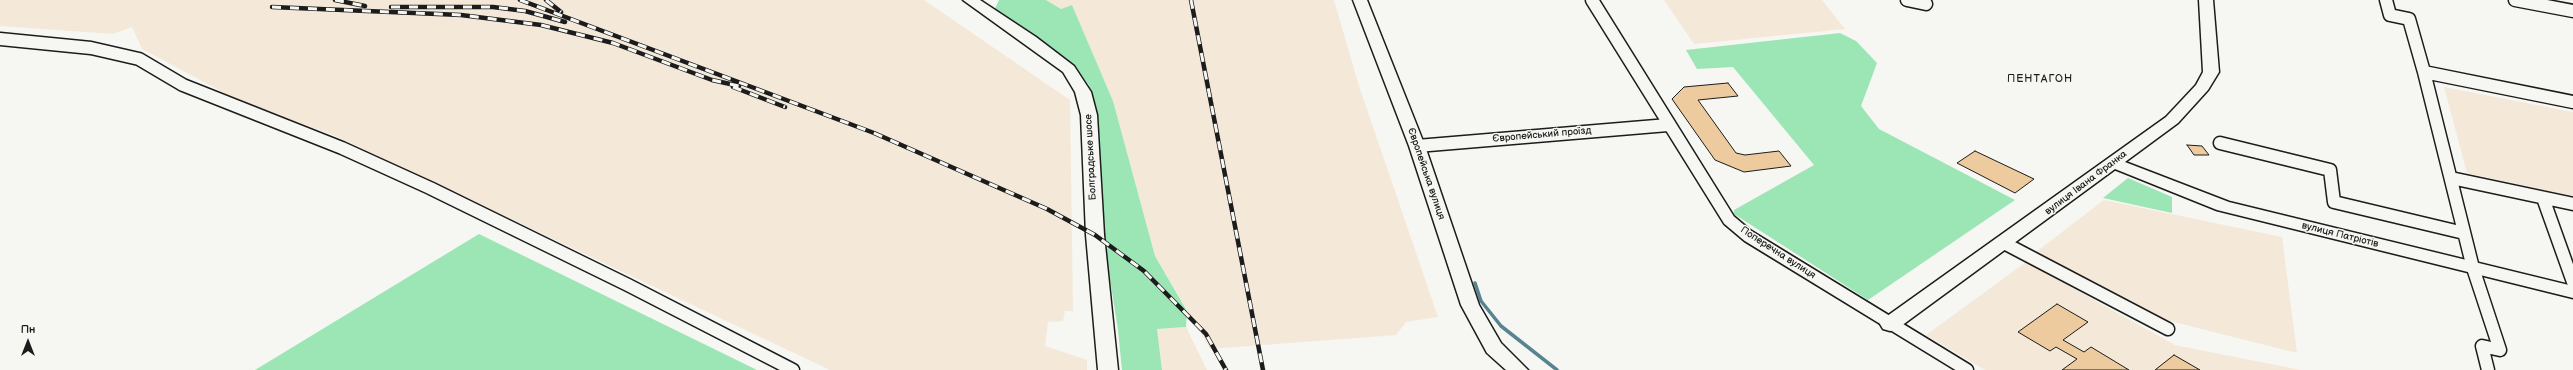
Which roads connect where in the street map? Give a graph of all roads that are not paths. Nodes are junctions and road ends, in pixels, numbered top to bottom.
1 (970, 0) edge
2 (1360, 0) edge
3 (1592, 0) edge
4 (1907, 0) edge
5 (2206, 0) edge
6 (2386, 0) edge
7 (2515, 0) edge
8 (1926, 4) dead end
9 (2573, 11) edge
10 (0, 39) edge
11 (2424, 72) junction
12 (2573, 102) edge
13 (1668, 125) junction
14 (2220, 143) dead end
15 (1417, 146) junction
16 (2113, 162) junction
17 (2450, 178) junction
18 (2543, 198) junction
19 (2573, 204) edge
20 (2464, 233) junction
21 (2004, 243) junction
22 (2473, 268) junction
23 (2573, 282) edge
24 (2573, 292) edge
25 (1890, 324) junction
26 (2168, 329) dead end
27 (793, 370) edge
28 (1108, 370) edge
29 (1518, 370) edge
30 (1967, 370) edge
31 (2488, 370) edge

1 - 28 main road, Болградське шосе
2 - 15 main road, Європейська вулиця
3 - 13 street, Поперечна вулиця
4 - 8 street
5 - 16 main road, вулиця Івана Франка
6 - 11 street
7 - 9 street
10 - 27 street
11 - 12 street
11 - 17 street
13 - 15 street, Європейський проїзд
13 - 25 street, Поперечна вулиця
14 - 20 street
15 - 29 main road, Європейська вулиця
16 - 21 main road, вулиця Івана Франка
16 - 22 main road, вулиця Патріотів
17 - 18 street
17 - 20 street
18 - 19 street
18 - 23 street
20 - 22 street
21 - 25 main road, вулиця Івана Франка
21 - 26 street
22 - 24 main road, вулиця Патріотів
22 - 31 street
25 - 30 street, Поперечна вулиця

